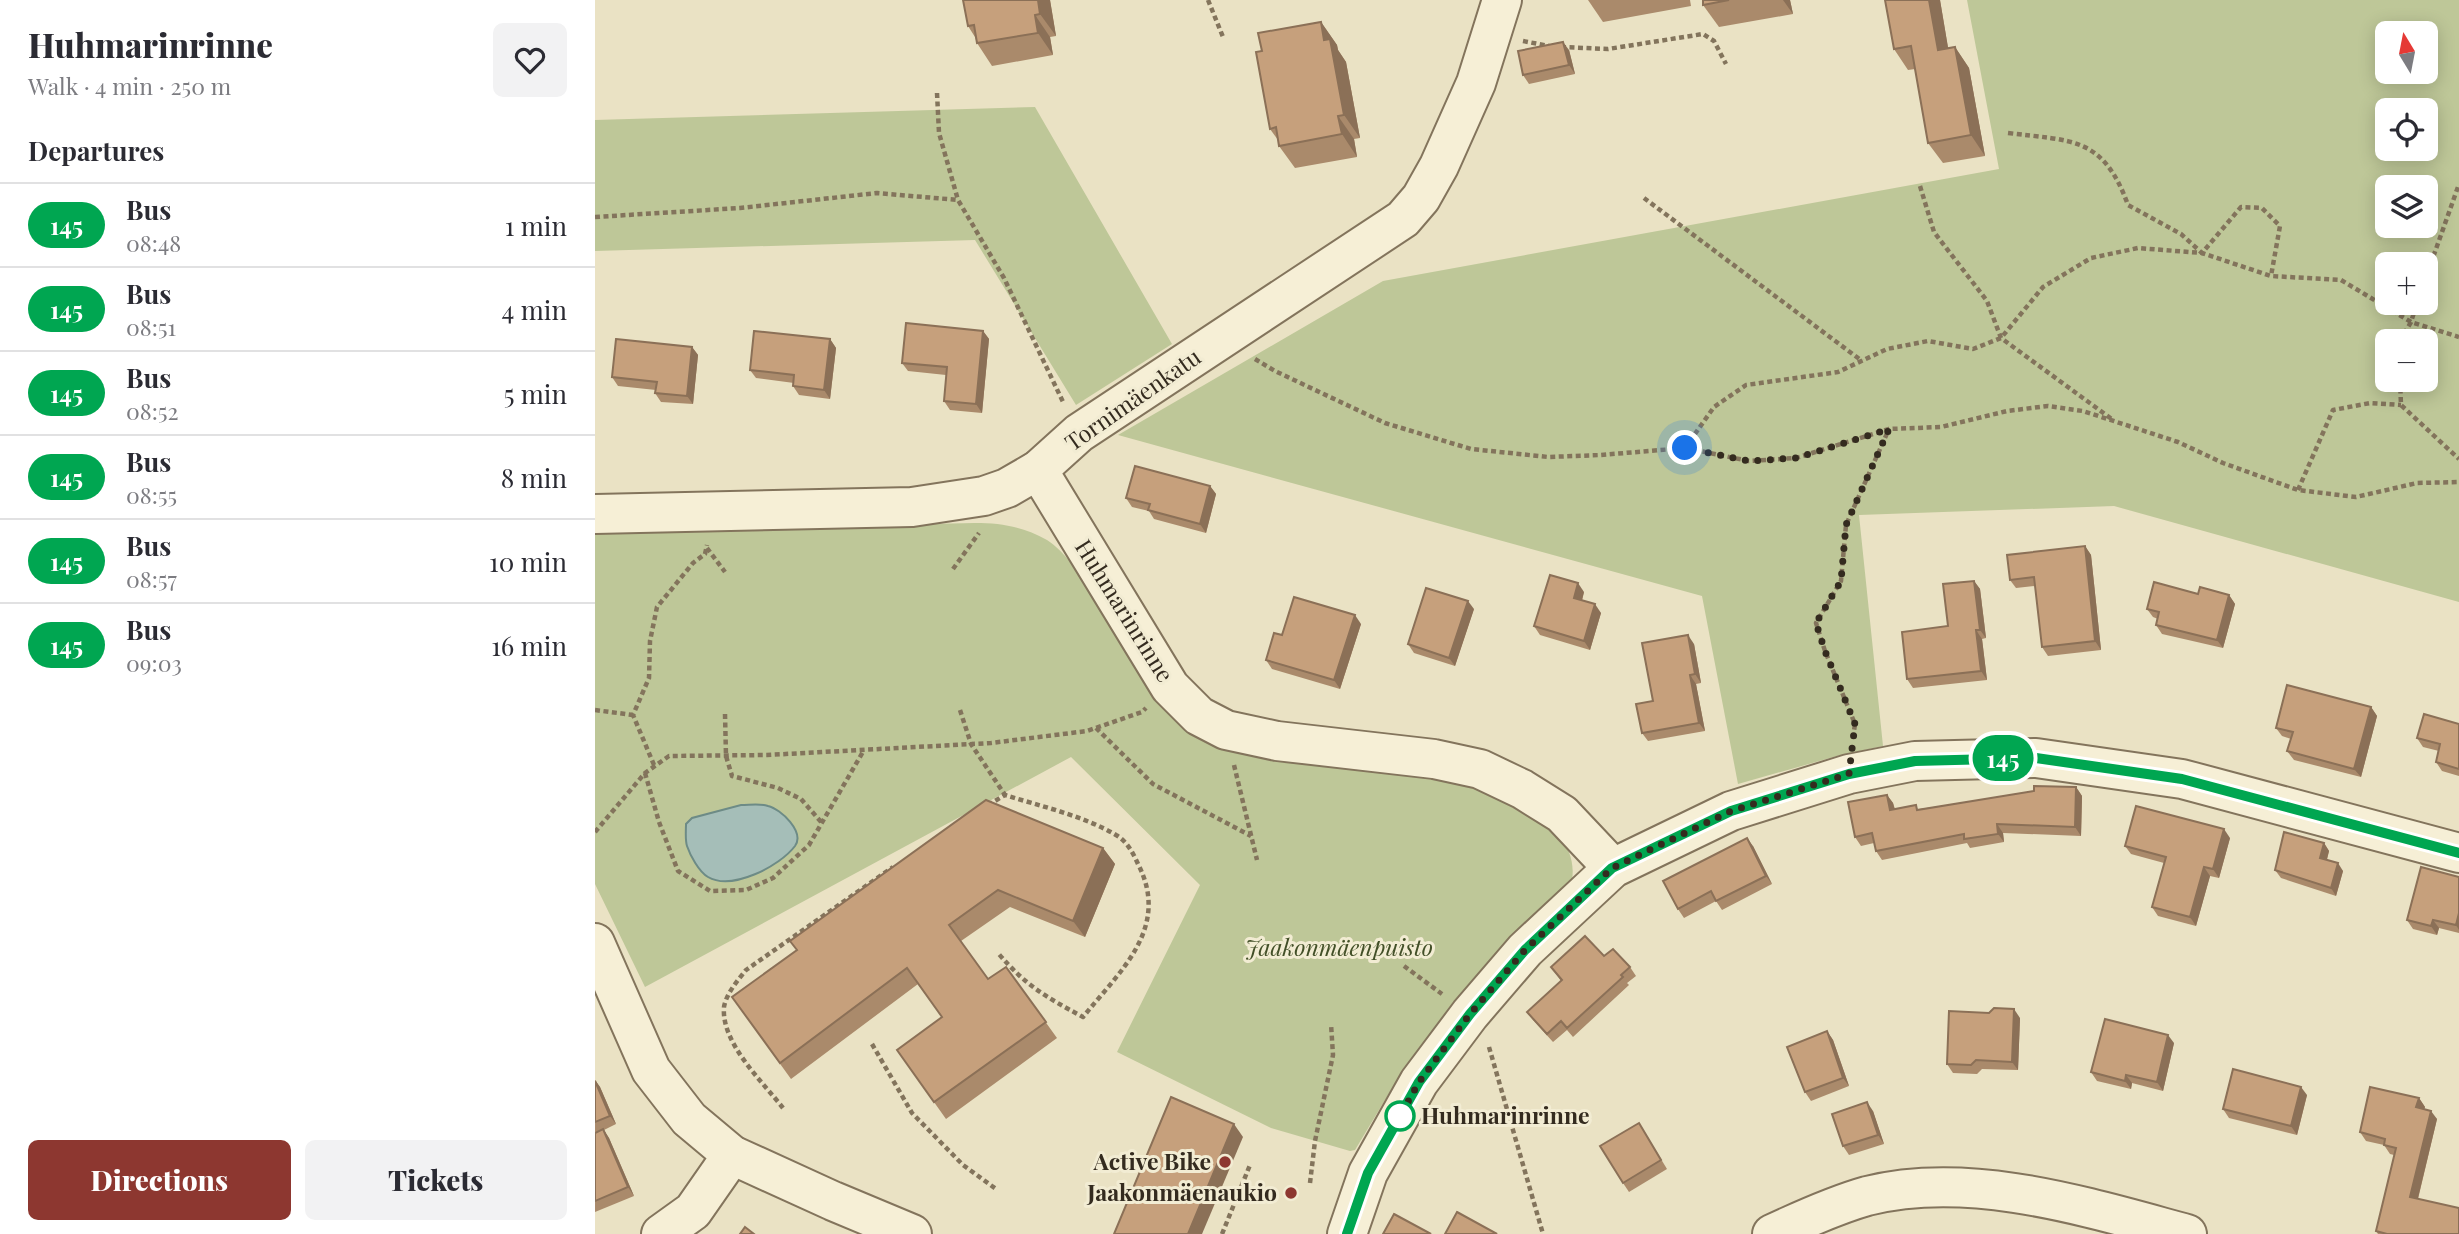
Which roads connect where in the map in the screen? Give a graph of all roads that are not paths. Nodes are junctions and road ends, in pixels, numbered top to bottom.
1 (1497, 18) edge
2 (1038, 470) junction
3 (595, 514) edge
4 (2459, 853) edge
5 (1612, 868) junction
6 (595, 943) edge
7 (732, 1155) junction
8 (661, 1234) edge
9 (912, 1234) edge
10 (1347, 1234) edge
11 (1772, 1234) edge
12 (2187, 1234) edge

1 - 2 street, Tornimäenkatu
2 - 3 street, Tornimäenkatu
2 - 5 street, Huhmarinrinne
4 - 5 street
5 - 10 street
6 - 7 street
7 - 8 street
7 - 9 street
11 - 12 street

